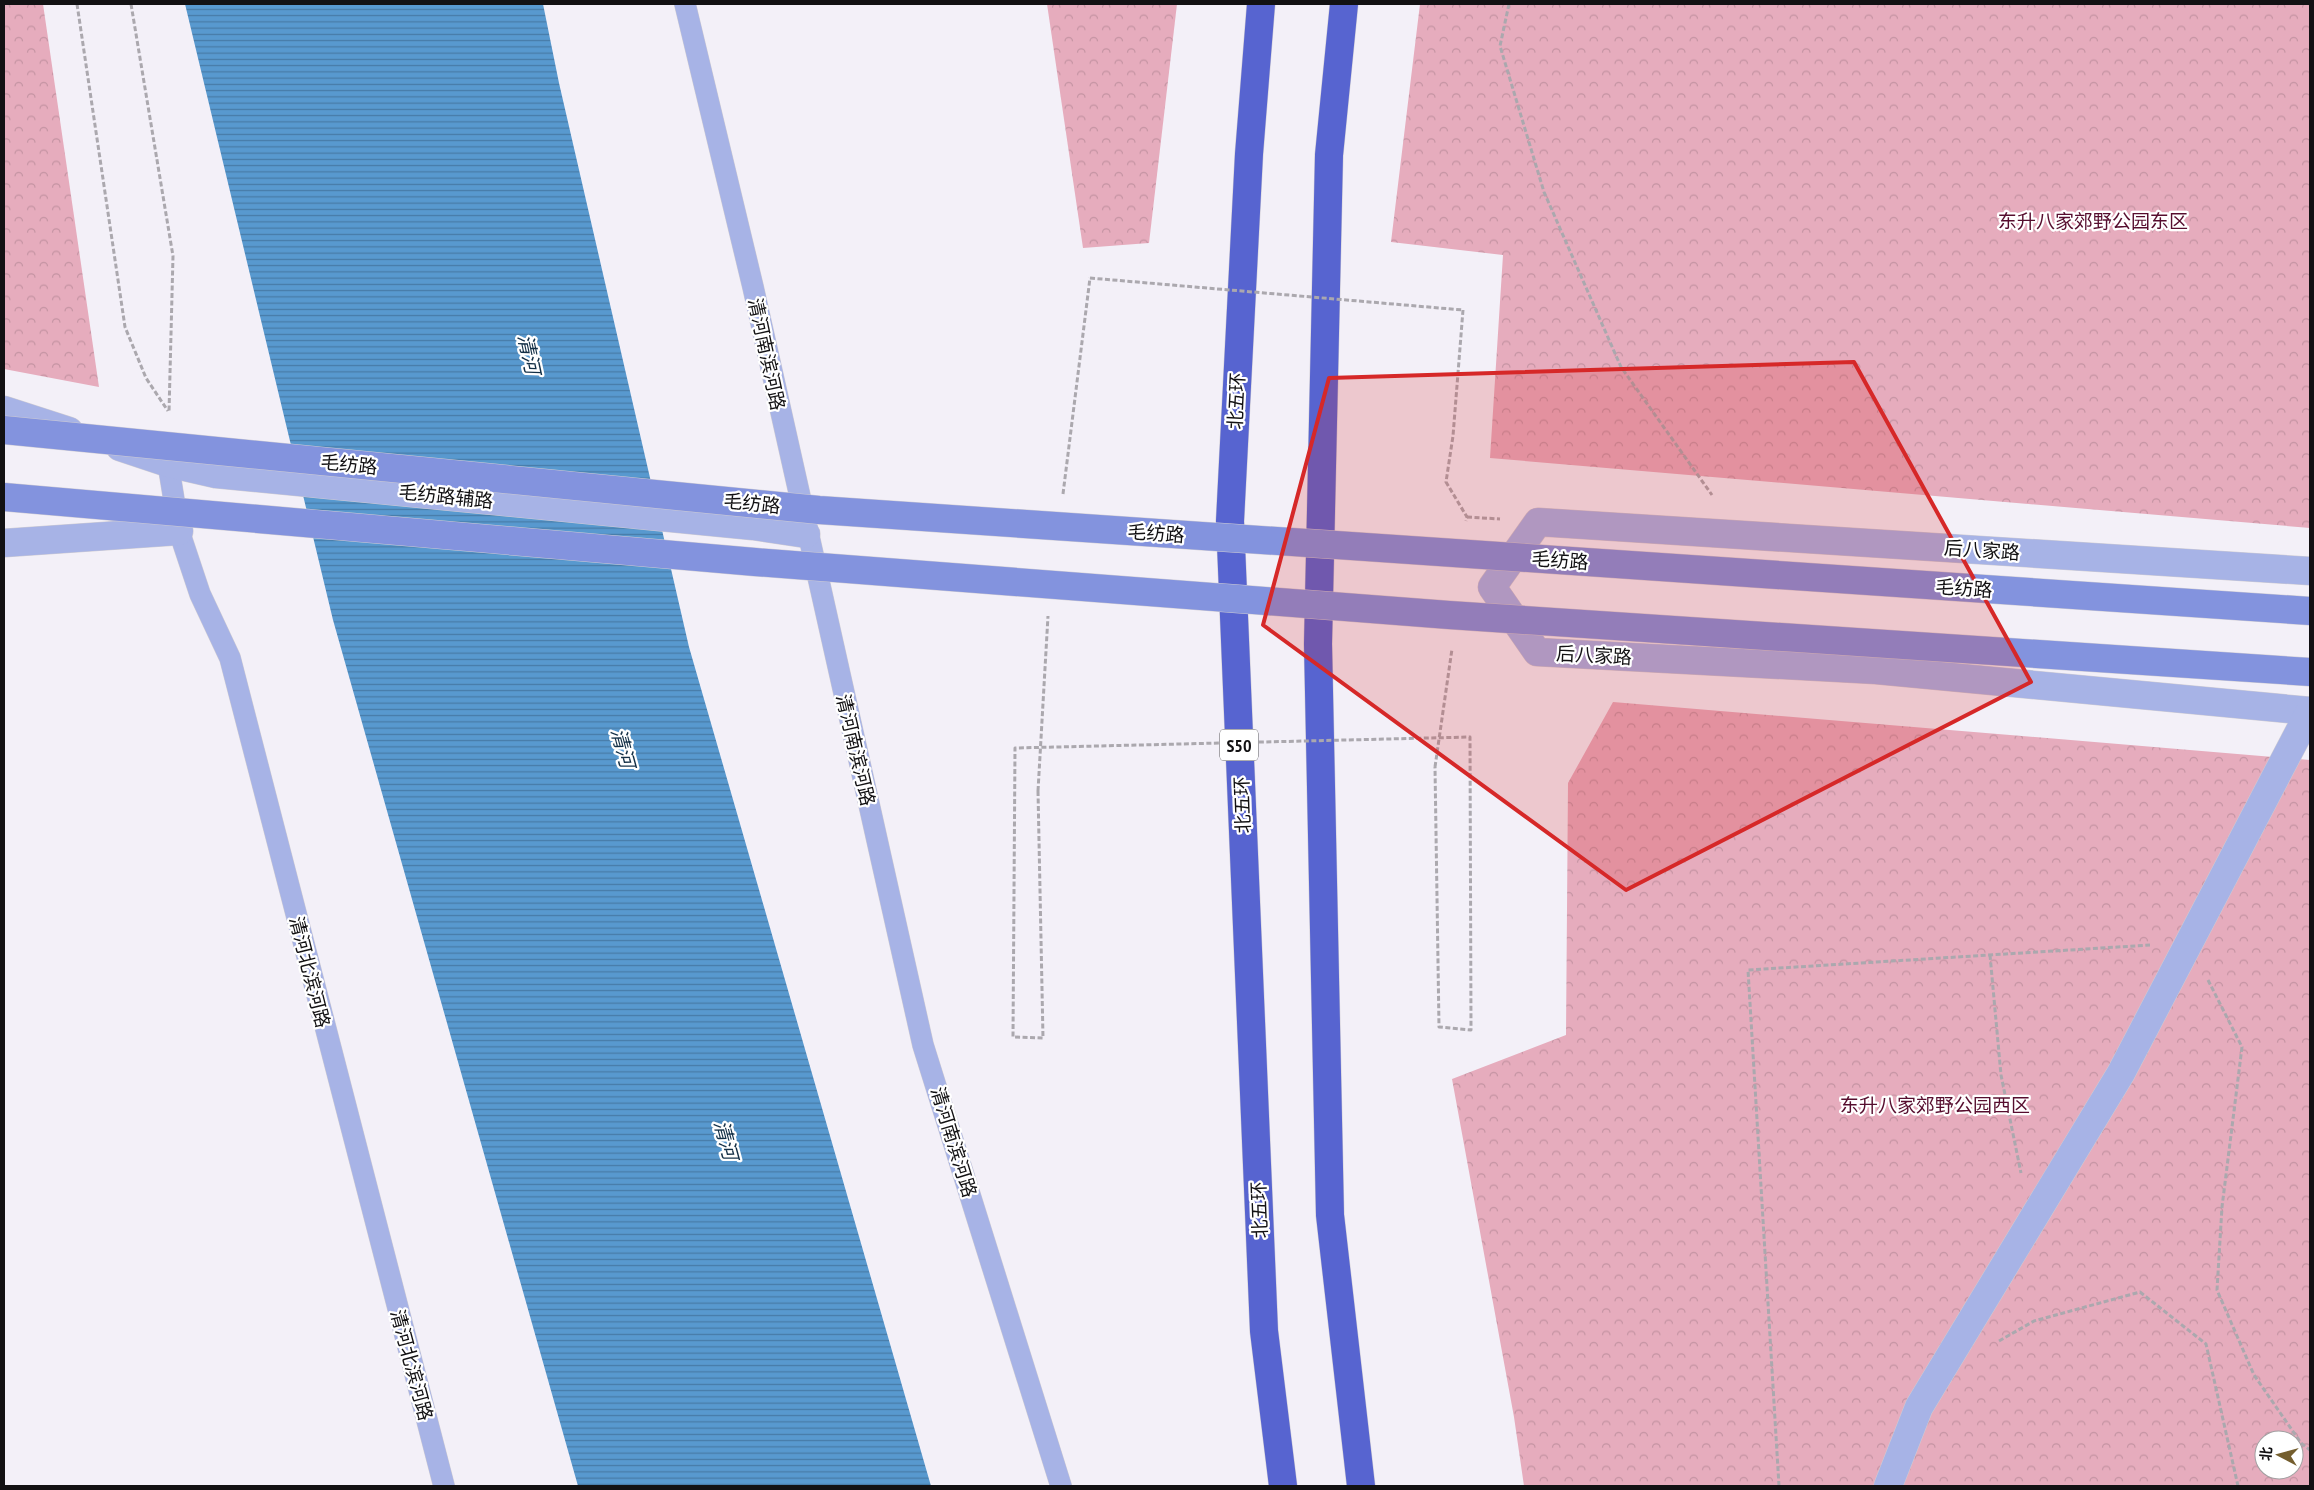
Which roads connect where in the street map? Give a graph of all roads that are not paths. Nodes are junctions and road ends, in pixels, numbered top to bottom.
1 (685, 4) edge
2 (1261, 4) edge
3 (1344, 4) edge
4 (4, 410) edge
5 (4, 430) edge
6 (168, 463) junction
7 (4, 497) edge
8 (179, 531) junction
9 (806, 534) junction
10 (4, 543) edge
11 (2310, 571) edge
12 (2310, 611) edge
13 (2310, 672) edge
14 (2310, 711) edge
15 (444, 1486) edge
16 (1061, 1486) edge
17 (1283, 1486) edge
18 (1361, 1486) edge
19 (1888, 1486) edge

1 - 9 lane, 清河南滨河路
2 - 17 highway, 北五环 / S50
3 - 18 highway
4 - 6 street, 毛纺路辅路
5 - 12 main road, 毛纺路, bridge
6 - 8 lane, 清河北滨河路
6 - 9 street, 毛纺路辅路
7 - 13 main road, bridge
8 - 10 street
8 - 15 lane, 清河北滨河路
9 - 16 lane, 清河南滨河路
11 - 14 street, 后八家路
14 - 19 street

